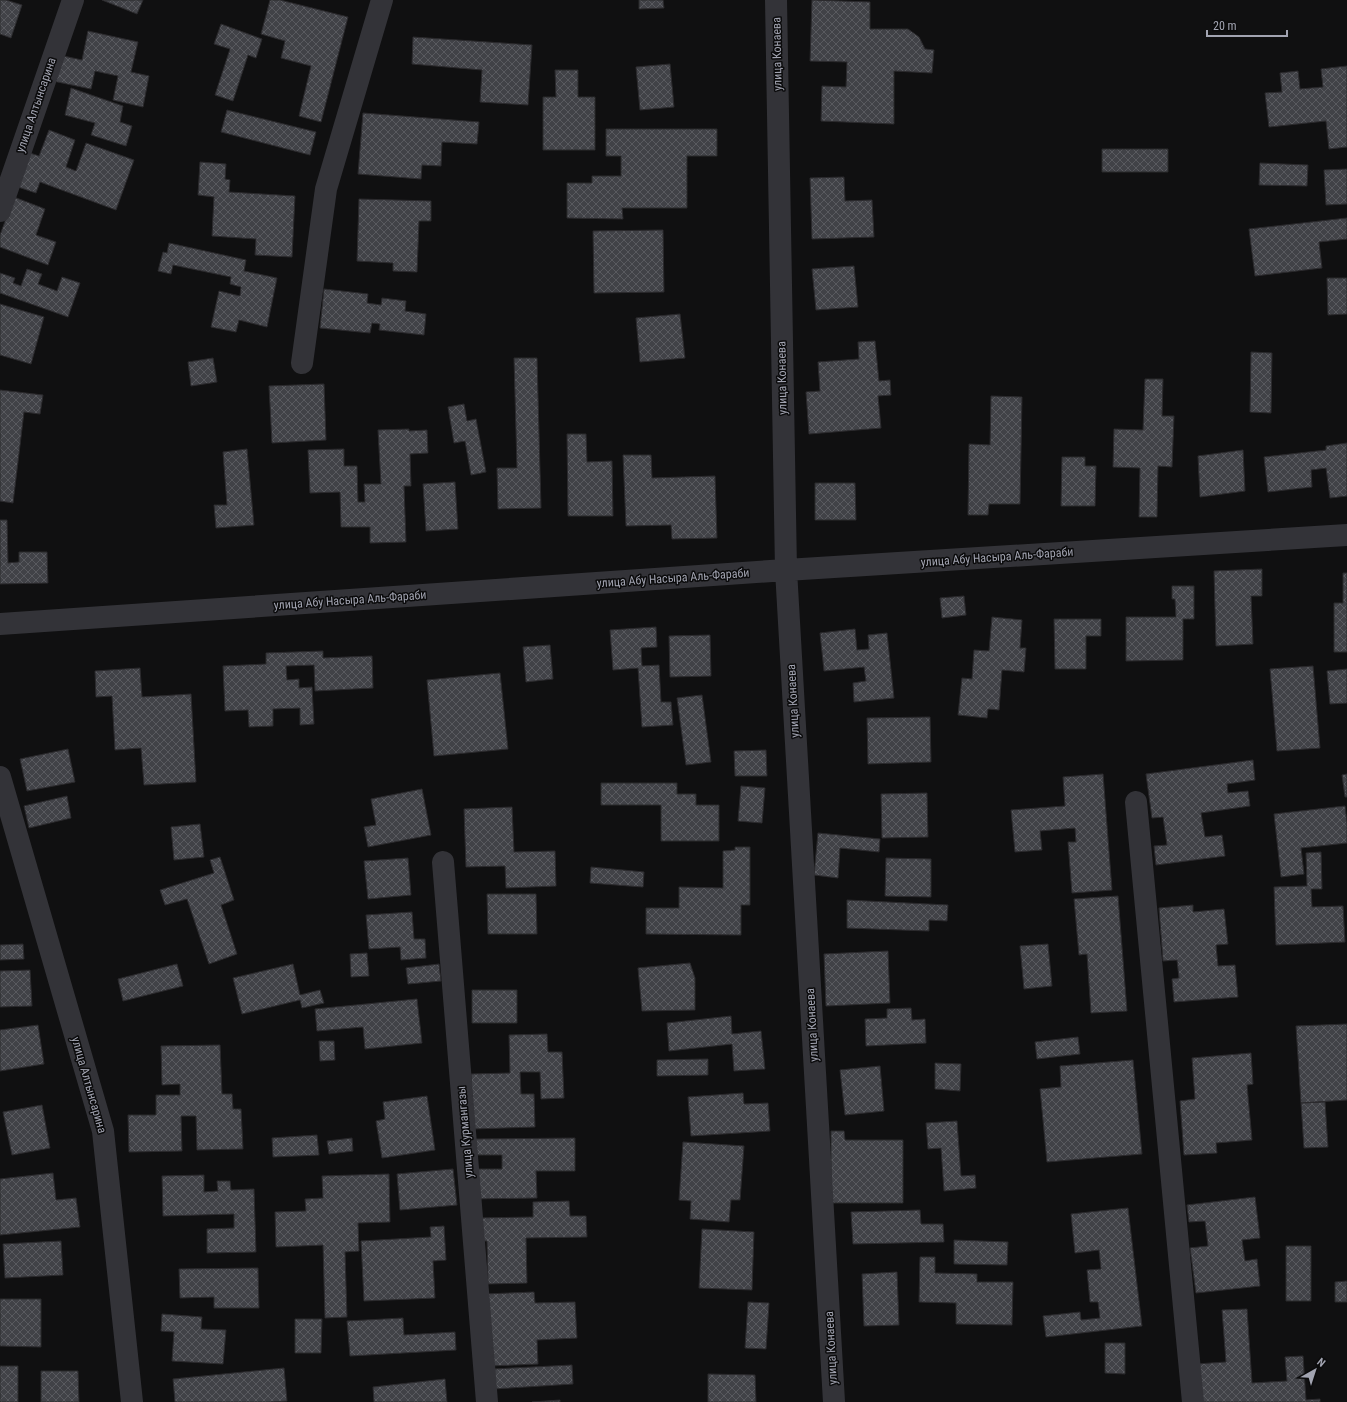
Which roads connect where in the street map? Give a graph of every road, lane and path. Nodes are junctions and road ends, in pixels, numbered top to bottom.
1 (73, 0) edge
2 (382, 0) edge
3 (776, 0) edge
4 (0, 210) edge
5 (302, 363) dead end
6 (1347, 535) edge
7 (786, 570) junction
8 (0, 624) edge
9 (0, 777) edge
10 (1136, 802) dead end
11 (443, 862) dead end
12 (132, 1402) edge
13 (487, 1402) edge
14 (834, 1402) edge
15 (1192, 1402) edge

1 - 4 street, улица Алтынсарина
2 - 5 street
3 - 7 street, улица Конаева
6 - 7 street, улица Абу Насыра Аль-Фараби
7 - 8 street, улица Абу Насыра Аль-Фараби
7 - 14 street, улица Конаева
9 - 12 street, улица Алтынсарина
10 - 15 street
11 - 13 street, улица Курмангазы

